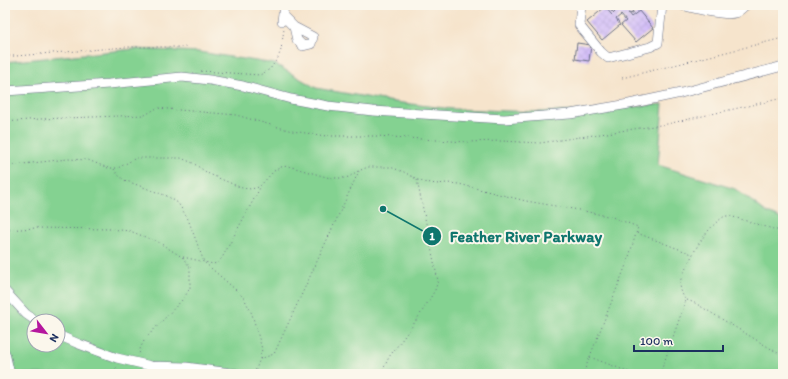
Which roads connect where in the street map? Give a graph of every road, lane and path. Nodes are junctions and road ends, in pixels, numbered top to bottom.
1 (284, 5) edge
2 (581, 5) edge
3 (662, 5) edge
4 (681, 5) edge
5 (746, 5) edge
6 (282, 19) junction
7 (294, 27) dead end
8 (783, 38) edge
9 (188, 47) dead end
10 (5, 56) edge
11 (783, 66) edge
12 (198, 71) dead end
13 (622, 78) dead end
14 (5, 91) edge
15 (783, 98) edge
16 (5, 122) edge
17 (5, 166) edge
18 (114, 168) junction
19 (359, 170) junction
20 (416, 179) junction
21 (262, 184) junction
22 (5, 230) edge
23 (783, 232) edge
24 (636, 233) junction
25 (692, 254) junction
26 (182, 257) junction
27 (204, 262) junction
28 (5, 291) edge
29 (686, 300) junction
30 (26, 314) edge
31 (66, 338) edge
32 (5, 353) edge
33 (783, 356) edge
34 (589, 357) junction
35 (123, 359) junction
36 (260, 359) junction
37 (137, 362) junction
38 (10, 374) edge
39 (110, 374) edge
40 (238, 374) edge
41 (254, 374) edge
42 (381, 374) edge
43 (583, 374) edge
44 (634, 374) edge
45 (660, 374) edge

1 - 6 street
2 - 3 street
4 - 5 street
6 - 7 street
6 - 12 path
8 - 13 path
9 - 10 path
11 - 14 street
15 - 16 path
17 - 18 path
18 - 21 path
18 - 27 path
19 - 20 path
19 - 21 path
19 - 36 path
20 - 24 path
20 - 42 path
21 - 27 path
22 - 26 path
23 - 25 path
24 - 25 path
24 - 34 path
25 - 29 path
26 - 27 path
26 - 37 path
27 - 36 path
28 - 30 street
29 - 33 path
29 - 45 path
31 - 35 street
32 - 38 street
34 - 43 path
34 - 44 path
35 - 37 street
35 - 39 path
36 - 41 path
37 - 40 street

